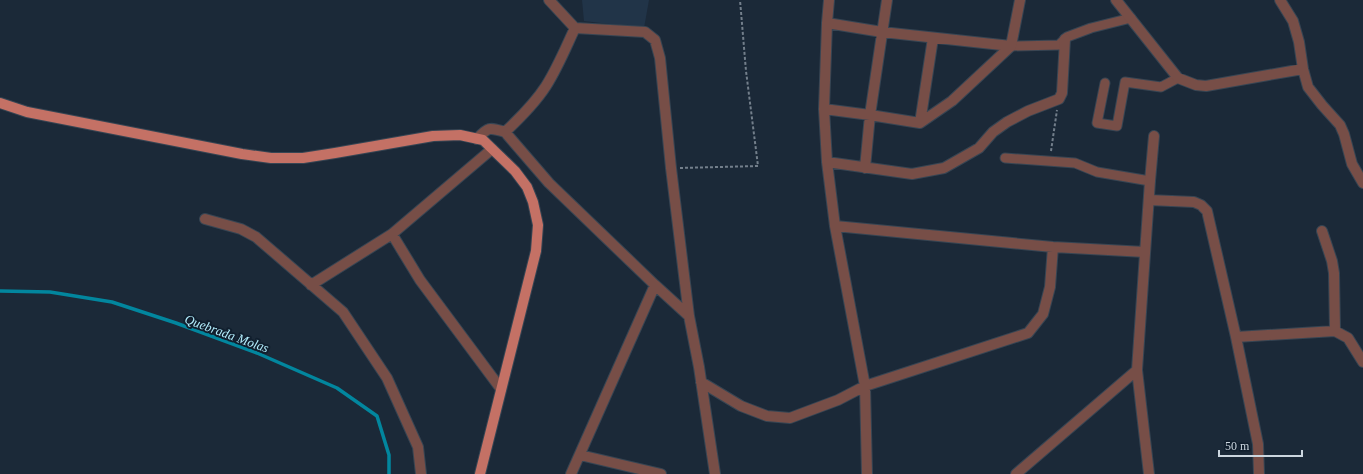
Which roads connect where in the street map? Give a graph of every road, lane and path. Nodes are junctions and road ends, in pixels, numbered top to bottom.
1 (550, 0) edge
2 (740, 0) edge
3 (829, 0) edge
4 (887, 0) edge
5 (1020, 0) edge
6 (1116, 0) edge
7 (1280, 0) edge
8 (1131, 18) junction
9 (827, 23) junction
10 (575, 28) junction
11 (882, 32) junction
12 (934, 38) junction
13 (1065, 39) junction
14 (1011, 46) junction
15 (1303, 69) junction
16 (1178, 78) junction
17 (1105, 83) dead end
18 (1059, 99) junction
19 (0, 103) edge
20 (824, 109) junction
21 (870, 115) junction
22 (920, 123) junction
23 (504, 132) junction
24 (1154, 136) dead end
25 (477, 139) junction
26 (492, 149) junction
27 (1005, 158) dead end
28 (1050, 161) junction
29 (827, 162) junction
30 (670, 168) junction
31 (865, 168) junction
32 (1150, 181) junction
33 (1363, 183) edge
34 (1149, 200) junction
35 (205, 219) dead end
36 (835, 226) junction
37 (1322, 231) dead end
38 (392, 234) junction
39 (1053, 247) junction
40 (1145, 252) junction
41 (311, 285) junction
42 (655, 285) junction
43 (689, 316) junction
44 (1335, 331) junction
45 (1236, 337) junction
46 (1363, 362) edge
47 (1137, 370) junction
48 (701, 382) junction
49 (864, 386) junction
50 (501, 389) junction
51 (580, 455) junction
52 (647, 472) edge
53 (420, 474) edge
54 (480, 474) edge
55 (571, 474) edge
56 (661, 474) edge
57 (716, 474) edge
58 (867, 474) edge
59 (1016, 474) edge
60 (1149, 474) edge
61 (1259, 474) edge

1 - 10 street
2 - 30 path
3 - 9 street
4 - 11 street
5 - 14 street
6 - 8 street
7 - 15 street
8 - 13 street
8 - 16 street
9 - 11 street
9 - 20 street
10 - 23 street
10 - 30 street
11 - 12 street
11 - 21 street
12 - 14 street
12 - 22 street
13 - 14 street
13 - 18 street
14 - 22 street
15 - 16 street
15 - 33 street
16 - 17 street
18 - 28 path
18 - 31 street
19 - 25 main road
20 - 21 street
20 - 29 street
21 - 22 street
21 - 31 street
23 - 25 street
23 - 42 street
24 - 32 street
25 - 26 main road
26 - 38 street
26 - 50 main road
27 - 28 street
28 - 32 street
29 - 31 street
29 - 36 street
30 - 43 street
32 - 34 street
34 - 40 street
34 - 45 street
35 - 41 street
36 - 39 street
36 - 49 street
37 - 44 street
38 - 41 street
38 - 50 street
39 - 40 street
39 - 49 street
40 - 47 street
41 - 53 street
42 - 43 street
42 - 51 street
43 - 48 street
44 - 45 street
44 - 46 street
45 - 61 street
47 - 59 street
47 - 60 street
48 - 49 street
48 - 57 street
49 - 58 street
50 - 54 main road
51 - 52 street
51 - 55 street
52 - 56 street

